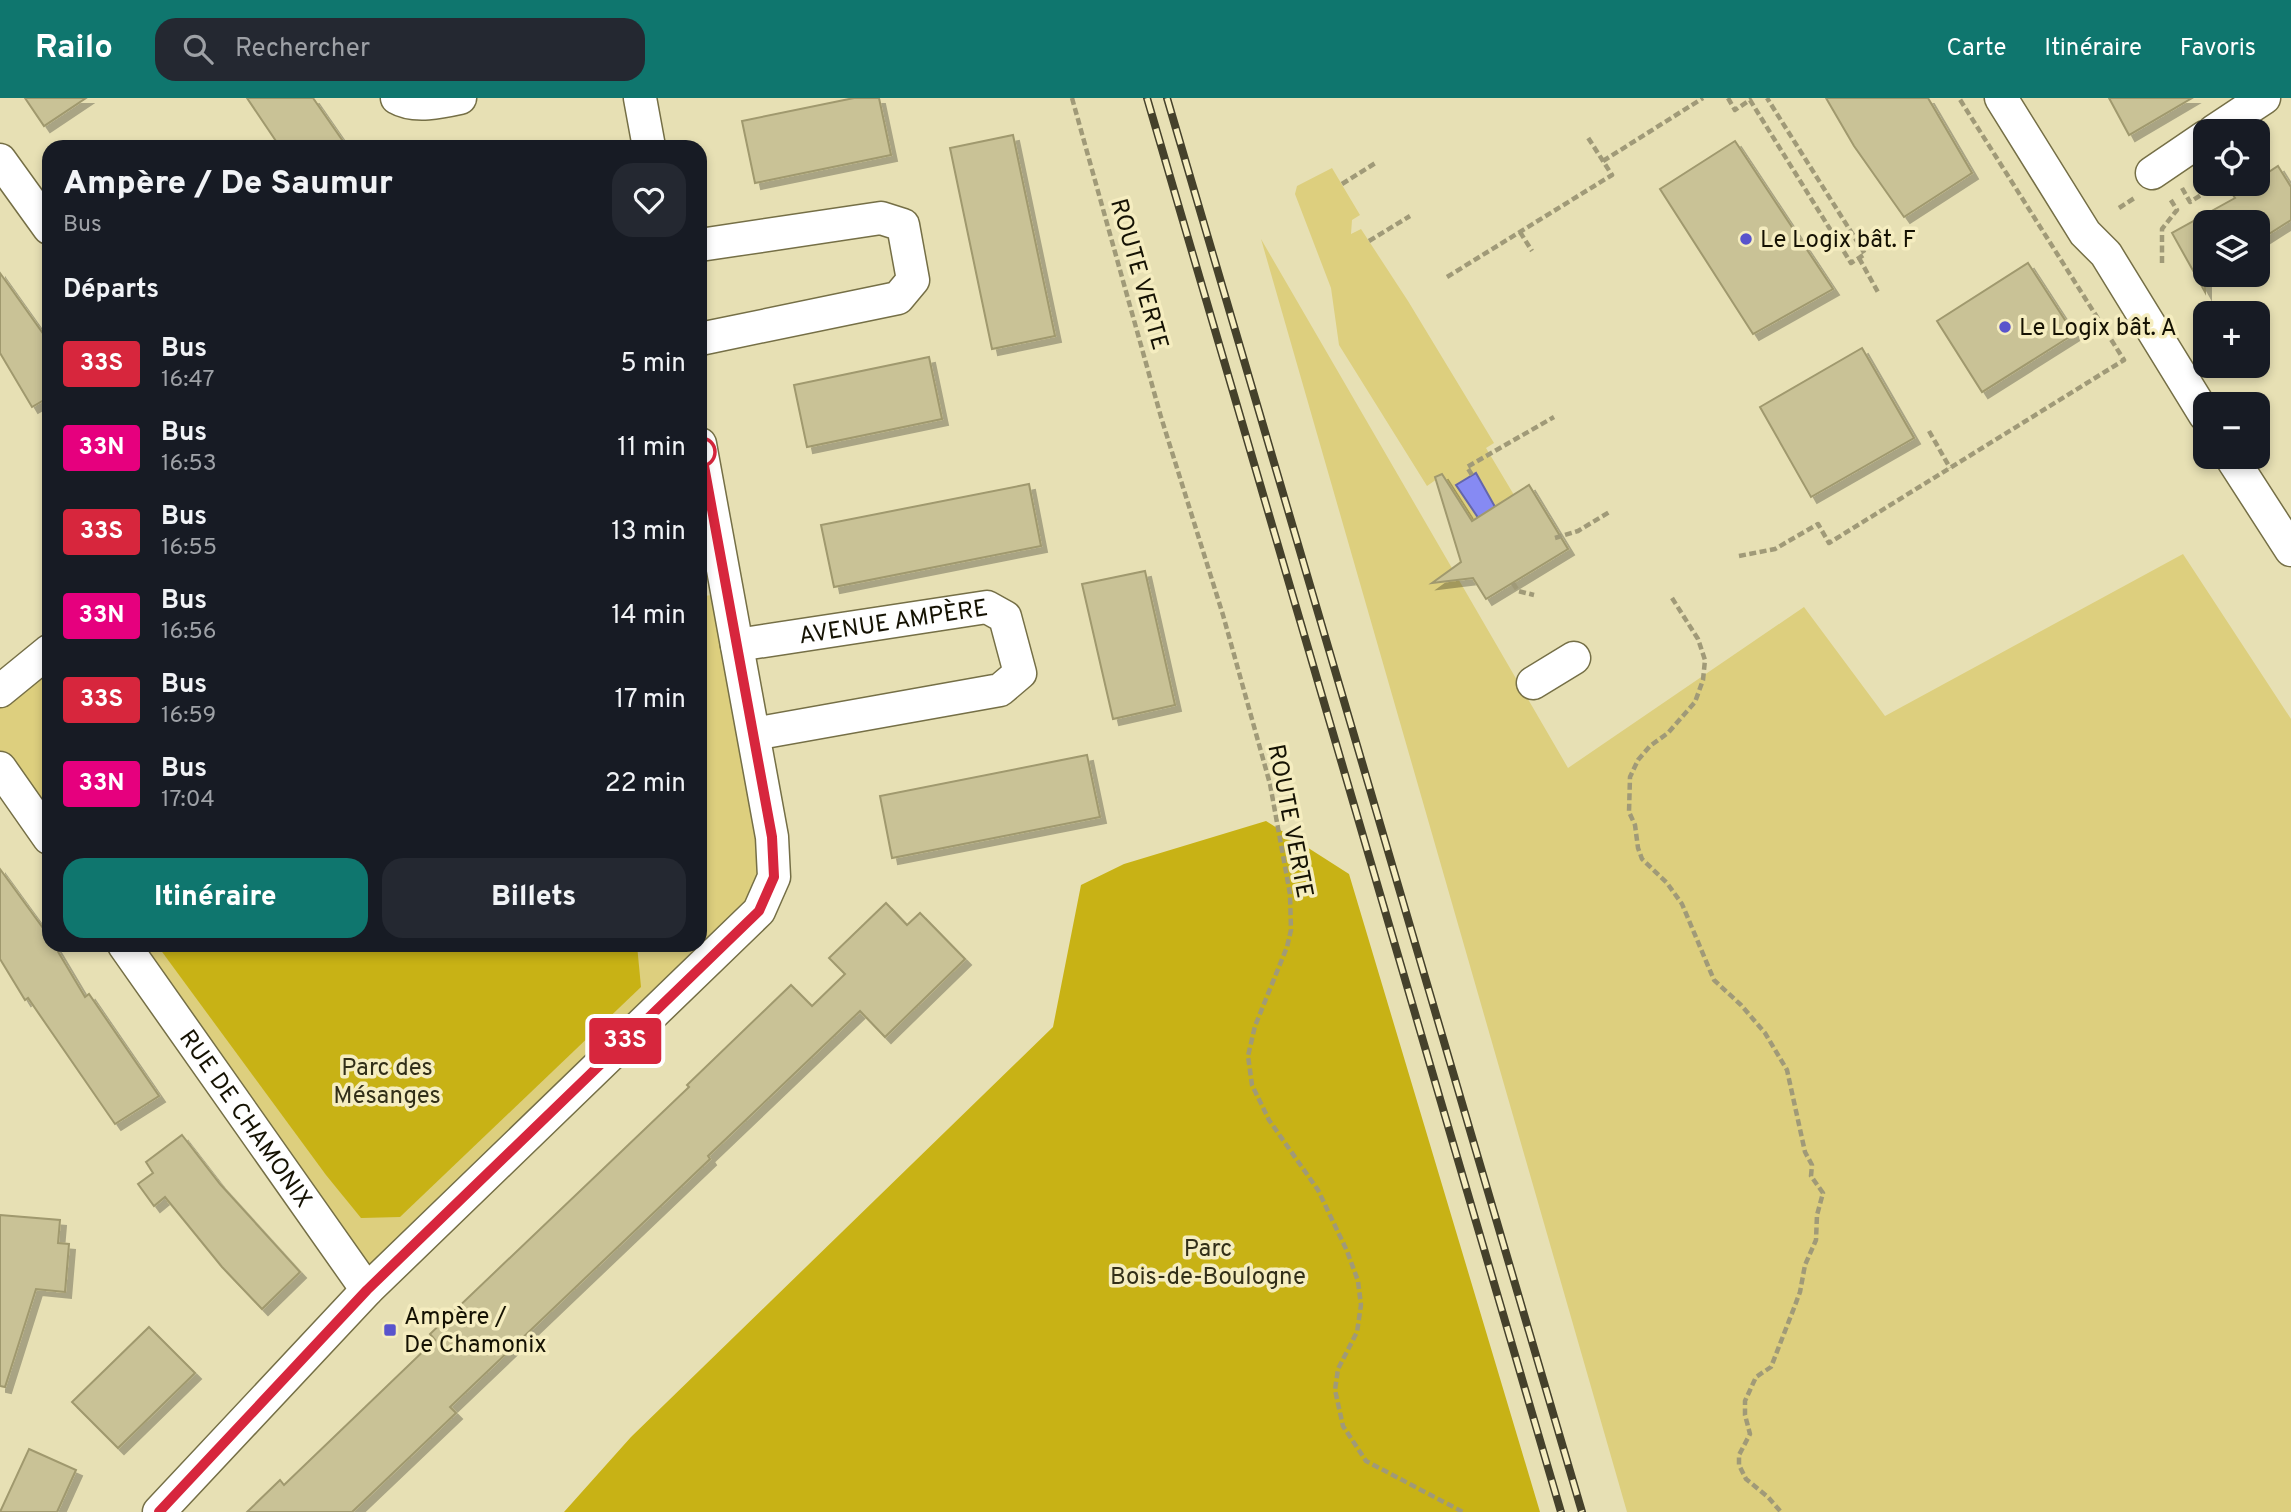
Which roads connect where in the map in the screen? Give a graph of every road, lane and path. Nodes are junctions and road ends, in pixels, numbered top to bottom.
1 (397, 98) edge
2 (460, 98) edge
3 (640, 98) edge
4 (1072, 98) edge
5 (1703, 98) edge
6 (1728, 98) edge
7 (1767, 98) edge
8 (1959, 98) edge
9 (2001, 98) edge
10 (1752, 99) edge
11 (1587, 136) dead end
12 (648, 140) edge
13 (2193, 150) edge
14 (0, 160) edge
15 (1603, 161) junction
16 (1377, 162) dead end
17 (1342, 184) dead end
18 (2159, 185) junction
19 (2199, 196) edge
20 (2119, 208) dead end
21 (1410, 216) dead end
22 (42, 218) edge
23 (1520, 232) junction
24 (1369, 241) dead end
25 (707, 244) edge
26 (1532, 251) dead end
27 (1859, 258) junction
28 (2162, 263) dead end
29 (1447, 277) dead end
30 (1879, 294) dead end
31 (707, 339) edge
32 (2193, 395) edge
33 (1554, 417) dead end
34 (1929, 431) dead end
35 (1950, 468) junction
36 (2239, 469) edge
37 (1472, 475) dead end
38 (707, 482) edge
39 (1611, 510) dead end
40 (1555, 538) dead end
41 (2291, 550) edge
42 (1739, 556) dead end
43 (1513, 583) dead end
44 (1534, 595) dead end
45 (1672, 598) dead end
46 (737, 645) junction
47 (42, 657) edge
48 (1574, 658) dead end
49 (1533, 683) dead end
50 (0, 691) edge
51 (754, 734) junction
52 (0, 768) edge
53 (42, 828) edge
54 (129, 952) edge
55 (367, 1290) junction
56 (159, 1512) edge
57 (1463, 1512) edge
58 (1781, 1512) edge

1 - 2 street
3 - 12 street
4 - 57 path, ROUTE VERTE
5 - 15 path
6 - 10 path
7 - 27 path
8 - 35 path
9 - 32 street
10 - 27 path
11 - 15 path
13 - 18 street
14 - 22 street
15 - 23 path
16 - 17 path
18 - 19 path
18 - 20 path
18 - 28 path
21 - 24 path
23 - 26 path
23 - 29 path
25 - 31 street
27 - 30 path
33 - 37 path
34 - 35 path
35 - 42 path
36 - 41 street
38 - 46 street
39 - 40 path
43 - 44 path
45 - 58 path
46 - 51 street
46 - 51 street, AVENUE AMPÈRE
47 - 50 street
48 - 49 street
51 - 55 street
52 - 53 street
54 - 55 street, RUE DE CHAMONIX
55 - 56 street

